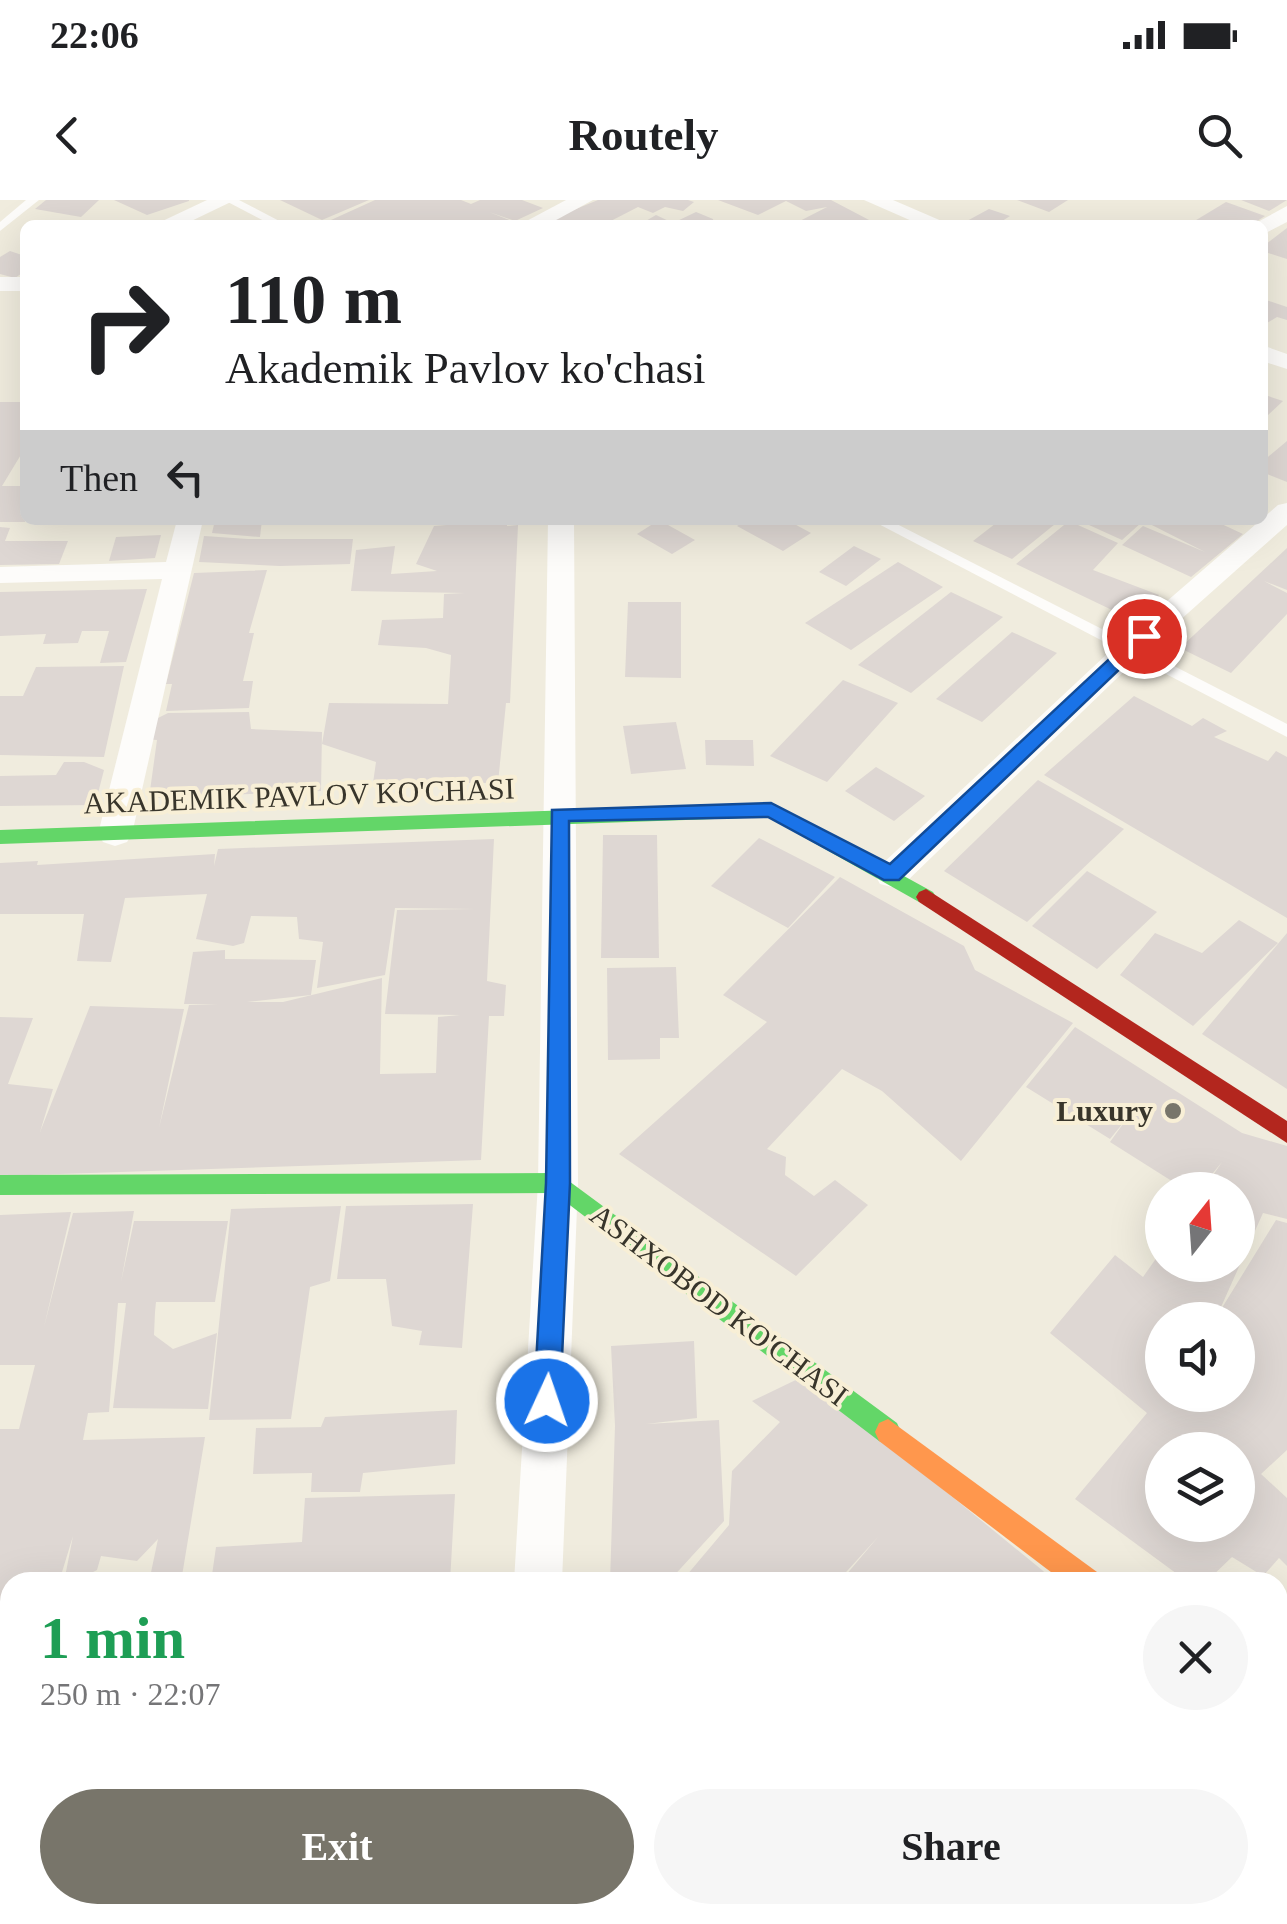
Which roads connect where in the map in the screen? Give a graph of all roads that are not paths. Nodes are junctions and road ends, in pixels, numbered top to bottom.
1 (34, 200) edge
2 (228, 200) edge
3 (582, 200) edge
4 (874, 200) edge
5 (944, 200) edge
6 (178, 220) edge
7 (270, 220) edge
8 (540, 220) edge
9 (908, 220) edge
10 (0, 228) edge
11 (1287, 511) edge
12 (189, 525) edge
13 (561, 525) edge
14 (888, 525) edge
15 (177, 570) junction
16 (0, 575) edge
17 (1132, 647) junction
18 (1287, 731) edge
19 (559, 814) junction
20 (115, 834) junction
21 (0, 837) edge
22 (892, 875) junction
23 (1287, 1133) edge
24 (558, 1183) junction
25 (0, 1185) edge
26 (539, 1572) edge
27 (1074, 1572) edge

1 - 10 lane
2 - 6 street
2 - 7 lane
3 - 8 street
4 - 9 street
5 - 9 street
11 - 17 street
12 - 15 street
13 - 19 street
14 - 17 lane
15 - 16 street
15 - 20 street
17 - 18 lane
17 - 22 street
19 - 20 street, AKADEMIK PAVLOV KO'CHASI
19 - 22 street, AKADEMIK PAVLOV KO'CHASI
19 - 24 street
20 - 21 street, AKADEMIK PAVLOV KO'CHASI
22 - 23 street, AKADEMIK PAVLOV KO'CHASI
24 - 25 street
24 - 26 street
24 - 27 street, ASHXOBOD KO'CHASI

